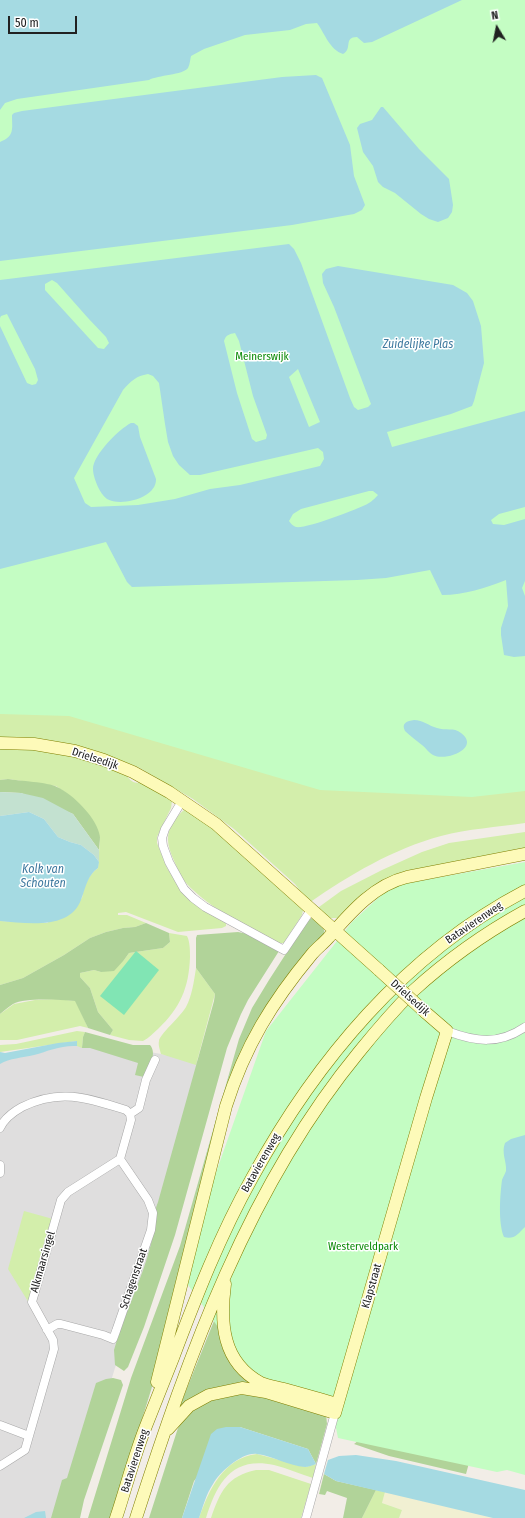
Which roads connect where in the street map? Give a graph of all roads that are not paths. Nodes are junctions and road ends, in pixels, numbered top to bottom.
1 (0, 743) edge
2 (182, 801) junction
3 (525, 854) edge
4 (525, 891) edge
5 (311, 910) junction
6 (525, 911) edge
7 (335, 930) junction
8 (525, 1027) edge
9 (447, 1031) junction
10 (156, 1060) dead end
11 (130, 1114) junction
12 (0, 1128) edge
13 (120, 1159) junction
14 (0, 1165) edge
15 (0, 1173) edge
16 (226, 1273) junction
17 (47, 1330) junction
18 (156, 1401) junction
19 (336, 1408) junction
20 (0, 1425) edge
21 (163, 1434) junction
22 (29, 1436) junction
23 (0, 1466) edge
24 (116, 1518) edge
25 (136, 1518) edge
26 (306, 1518) edge

1 - 2 main road, Drielsedijk
2 - 5 main road, Drielsedijk
2 - 5 street
3 - 7 main road
4 - 18 main road, Batavierenweg
5 - 7 main road, Drielsedijk
6 - 16 main road, Batavierenweg
7 - 9 main road, Drielsedijk, bridge
7 - 18 main road
8 - 9 street, Drielsedijk
9 - 19 main road, Klapstraat
10 - 11 street
11 - 12 street
11 - 13 street
13 - 17 street, Alkmaarsingel
13 - 17 street, Schagenstraat
14 - 15 street
16 - 19 main road
16 - 21 main road, Batavierenweg
17 - 22 street, Alkmaarsingel
18 - 24 main road, Batavierenweg
19 - 21 main road
19 - 26 street, Klapstraat
20 - 22 street
21 - 25 main road, Batavierenweg
22 - 23 street, Alkmaarsingel

